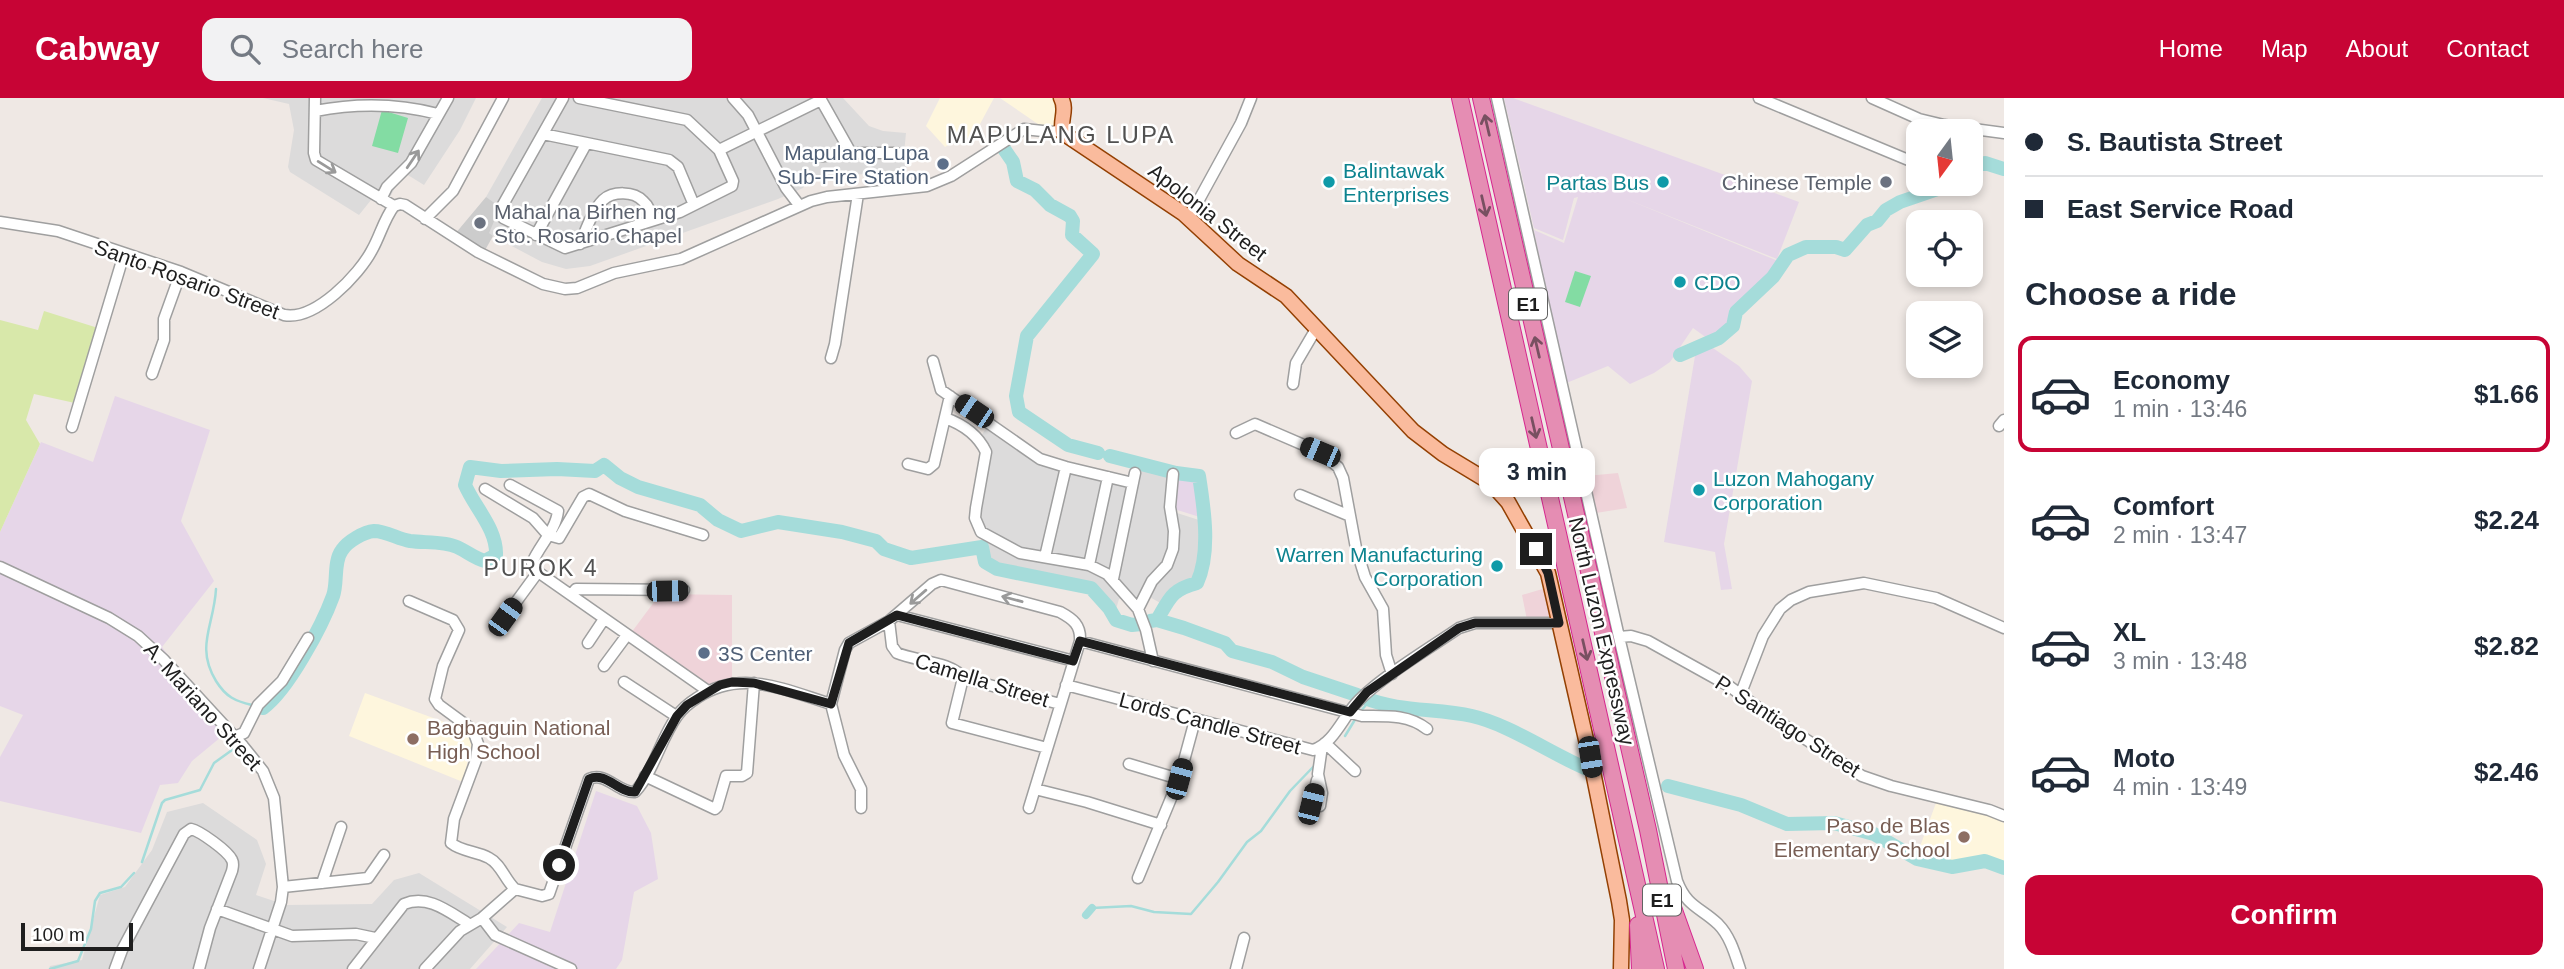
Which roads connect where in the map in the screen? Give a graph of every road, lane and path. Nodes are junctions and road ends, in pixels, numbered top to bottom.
1 (315, 98) edge
2 (448, 98) edge
3 (503, 98) edge
4 (563, 98) edge
5 (579, 98) edge
6 (733, 98) edge
7 (1060, 98) edge
8 (1251, 98) edge
9 (1460, 98) edge
10 (1481, 98) edge
11 (1497, 98) edge
12 (1759, 98) edge
13 (1872, 98) edge
14 (820, 99) edge
15 (315, 111) junction
16 (438, 114) junction
17 (1919, 119) edge
18 (1062, 130) junction
19 (757, 132) junction
20 (1983, 132) edge
21 (2004, 133) edge
22 (542, 134) junction
23 (586, 144) junction
24 (719, 150) junction
25 (851, 153) junction
26 (897, 153) dead end
27 (815, 157) dead end
28 (1906, 159) edge
29 (858, 194) junction
30 (382, 199) junction
31 (694, 205) junction
32 (394, 206) junction
33 (795, 207) junction
34 (1189, 218) junction
35 (425, 219) junction
36 (653, 220) junction
37 (0, 222) edge
38 (536, 235) junction
39 (580, 244) junction
40 (124, 254) junction
41 (181, 272) junction
42 (1316, 329) junction
43 (831, 358) dead end
44 (933, 362) dead end
45 (152, 374) dead end
46 (1293, 384) dead end
47 (950, 396) junction
48 (945, 418) junction
49 (72, 427) dead end
50 (1236, 433) dead end
51 (908, 464) dead end
52 (1066, 467) junction
53 (1174, 474) dead end
54 (1108, 477) junction
55 (510, 485) dead end
56 (485, 489) dead end
57 (1300, 495) dead end
58 (1350, 516) junction
59 (548, 535) junction
60 (704, 536) dead end
61 (1045, 557) junction
62 (1089, 565) junction
63 (0, 567) edge
64 (538, 572) junction
65 (1113, 579) junction
66 (684, 590) dead end
67 (571, 595) junction
68 (409, 601) dead end
69 (1139, 609) junction
70 (505, 617) dead end
71 (604, 618) junction
72 (893, 618) junction
73 (1559, 623) junction
74 (2004, 628) edge
75 (627, 635) junction
76 (1619, 637) junction
77 (308, 638) dead end
78 (1080, 641) junction
79 (588, 643) dead end
80 (1073, 661) junction
81 (1153, 661) junction
82 (604, 666) dead end
83 (1392, 674) junction
84 (963, 678) junction
85 (624, 682) dead end
86 (754, 683) junction
87 (1066, 685) junction
88 (708, 691) junction
89 (1741, 693) junction
90 (831, 704) junction
91 (1060, 704) junction
92 (1350, 712) junction
93 (677, 716) junction
94 (1195, 720) junction
95 (1427, 729) dead end
96 (238, 741) junction
97 (1324, 745) junction
98 (1047, 748) junction
99 (1129, 764) dead end
100 (1355, 771) dead end
101 (645, 776) junction
102 (1179, 779) junction
103 (1035, 789) junction
104 (1315, 805) dead end
105 (861, 808) dead end
106 (1029, 808) dead end
107 (2004, 816) edge
108 (1161, 825) junction
109 (341, 827) dead end
110 (1648, 830) junction
111 (384, 855) dead end
112 (1633, 864) junction
113 (1138, 878) dead end
114 (322, 883) junction
115 (283, 887) junction
116 (515, 889) junction
117 (217, 909) junction
118 (482, 918) junction
119 (469, 924) junction
120 (271, 930) junction
121 (376, 938) junction
122 (1244, 938) dead end
123 (114, 969) edge
124 (199, 969) edge
125 (259, 969) edge
126 (353, 969) edge
127 (425, 969) edge
128 (571, 969) edge
129 (1236, 969) edge
130 (1621, 969) edge
131 (1640, 969) edge
132 (1656, 969) edge
133 (1676, 969) edge
134 (1695, 969) edge
135 (1740, 969) edge

1 - 15 street
2 - 16 street
3 - 35 street
4 - 22 street
5 - 24 street
6 - 19 street
7 - 18 main road
8 - 34 street
9 -> 112 highway, North Luzon Expressway / E1
110 -> 10 highway, North Luzon Expressway / E1
11 - 76 street
12 - 28 street
13 - 17 street
14 - 19 street
14 - 25 street
15 - 16 street
15 -> 30 street
30 -> 16 street
18 - 29 street
18 - 34 main road, Apolonia Street
19 - 24 street
19 - 33 street
20 - 21 street
22 - 23 street
22 - 38 street
23 - 31 street
23 - 38 street
24 - 31 street
25 - 26 street
25 - 27 street
29 - 33 street
29 - 43 street
30 - 32 street
31 - 36 street
32 - 35 street
32 - 41 street, Santo Rosario Street
33 - 35 street
34 - 42 main road, Apolonia Street
36 - 39 street
36 - 39 street
37 - 40 street, Santo Rosario Street
38 - 39 street
40 - 41 street, Santo Rosario Street
40 - 49 street
41 - 45 street
42 - 46 street
42 - 73 main road, Apolonia Street
44 - 47 street
47 - 48 street
47 - 52 street
48 - 51 street
48 - 61 street
50 - 58 street
52 - 54 street
52 - 61 street
53 - 69 street
54 - 62 street
54 - 65 street
55 - 59 street
56 - 59 street
57 - 58 street
58 - 83 street
59 - 60 street
59 - 64 street
61 - 62 street
62 - 65 street
63 - 96 street, A. Mariano Street
64 - 67 street
64 - 70 street
65 - 69 street
66 - 67 street
67 - 71 street
68 - 116 street
69 - 81 street
71 - 75 street
71 - 79 street
78 -> 72 street
72 - 80 street
72 - 84 street, Camella Street
72 - 90 street
73 - 83 street, Lords Candle Street
73 - 130 main road, Apolonia Street
74 - 89 street
75 - 82 street
75 - 88 street
76 - 89 street, P. Santiago Street
76 - 135 street
77 - 96 street
78 - 80 street
78 - 81 street
80 - 87 street
81 - 92 street
83 - 92 street, Lords Candle Street
84 - 91 street, Camella Street
84 - 98 street
85 - 93 street
86 - 88 street
86 - 90 street
86 - 101 street
87 - 91 street
87 - 94 street, Lords Candle Street
88 - 93 street
89 - 107 street, P. Santiago Street
90 - 105 street
91 - 98 street
92 - 95 street
92 - 97 street, Lords Candle Street
93 - 101 street
94 - 97 street, Lords Candle Street
94 - 102 street
96 - 115 street, A. Mariano Street
97 - 100 street
97 - 104 street
98 - 103 street
99 - 102 street
101 - 116 street
102 - 108 street
103 - 106 street
103 - 108 street
108 - 113 street
109 - 114 street
110 - 133 highway, North Luzon Expressway / E1
110 - 134 highway
111 - 114 street
112 - 131 highway
112 - 132 highway, North Luzon Expressway / E1
114 - 115 street
115 - 120 street, A. Mariano Street
116 - 118 street
117 - 120 street
117 - 123 street
117 - 124 street
118 - 119 street
118 - 128 street
119 - 121 street
119 - 127 street
120 - 121 street
120 - 125 street, A. Mariano Street
121 - 126 street
122 - 129 street

